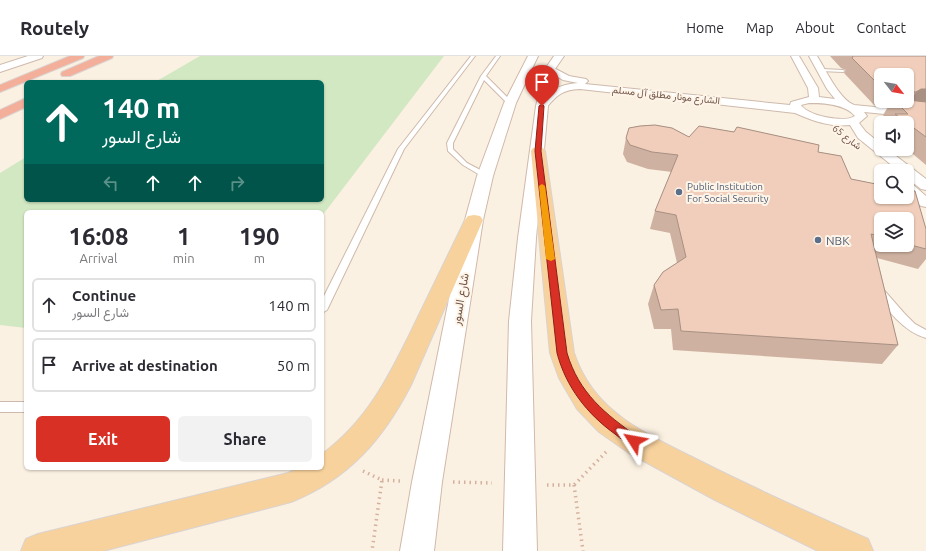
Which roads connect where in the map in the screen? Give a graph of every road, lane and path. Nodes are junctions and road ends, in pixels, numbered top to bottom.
1 (38, 56) edge
2 (61, 56) edge
3 (79, 56) edge
4 (108, 56) edge
5 (120, 56) edge
6 (473, 56) edge
7 (498, 56) edge
8 (533, 56) edge
9 (558, 56) edge
10 (795, 56) edge
11 (813, 56) edge
12 (0, 69) edge
13 (550, 69) junction
14 (822, 70) junction
15 (843, 71) dead end
16 (483, 76) junction
17 (0, 78) edge
18 (55, 79) dead end
19 (70, 80) edge
20 (0, 89) edge
21 (24, 93) edge
22 (814, 100) junction
23 (0, 103) edge
24 (24, 103) edge
25 (510, 103) junction
26 (542, 106) junction
27 (798, 106) junction
28 (849, 106) junction
29 (923, 114) edge
30 (0, 115) edge
31 (823, 120) junction
32 (857, 120) junction
33 (538, 151) junction
34 (880, 164) edge
35 (485, 176) junction
36 (926, 186) edge
37 (914, 193) edge
38 (926, 203) edge
39 (474, 220) junction
40 (875, 285) edge
41 (324, 306) edge
42 (926, 334) edge
43 (0, 407) edge
44 (24, 407) edge
45 (338, 460) junction
46 (574, 486) dead end
47 (38, 551) edge
48 (372, 551) edge
49 (417, 551) edge
50 (520, 551) edge
51 (583, 551) edge
52 (856, 551) edge

1 - 12 main road
2 - 17 highway
3 - 20 highway
4 - 18 highway
5 - 19 highway
6 - 41 lane
7 - 16 lane
8 - 25 main road, شارع السور
9 - 13 main road
10 - 22 street
11 - 14 street
13 - 26 main road
13 - 27 street, الشارع مونار مطلق آل مسلم
14 - 15 lane
14 - 28 street
16 - 25 lane
16 - 35 lane
21 - 23 highway
22 - 27 street
22 - 28 street
24 - 30 highway
25 - 35 main road, شارع السور
26 - 27 street, الشارع مونار مطلق آل مسلم
26 - 33 main road
27 - 31 street
28 - 29 street
28 - 32 street, شارع 65
29 - 32 street
31 - 32 street
31 - 34 street, شارع 65
32 - 36 street, شارع 65
33 - 50 main road
33 - 52 main road
35 - 39 main road, شارع السور
37 - 38 street
39 - 45 main road
39 - 49 main road, شارع السور
40 - 42 lane
43 - 44 lane
45 - 47 main road
45 - 48 path
46 - 51 path

